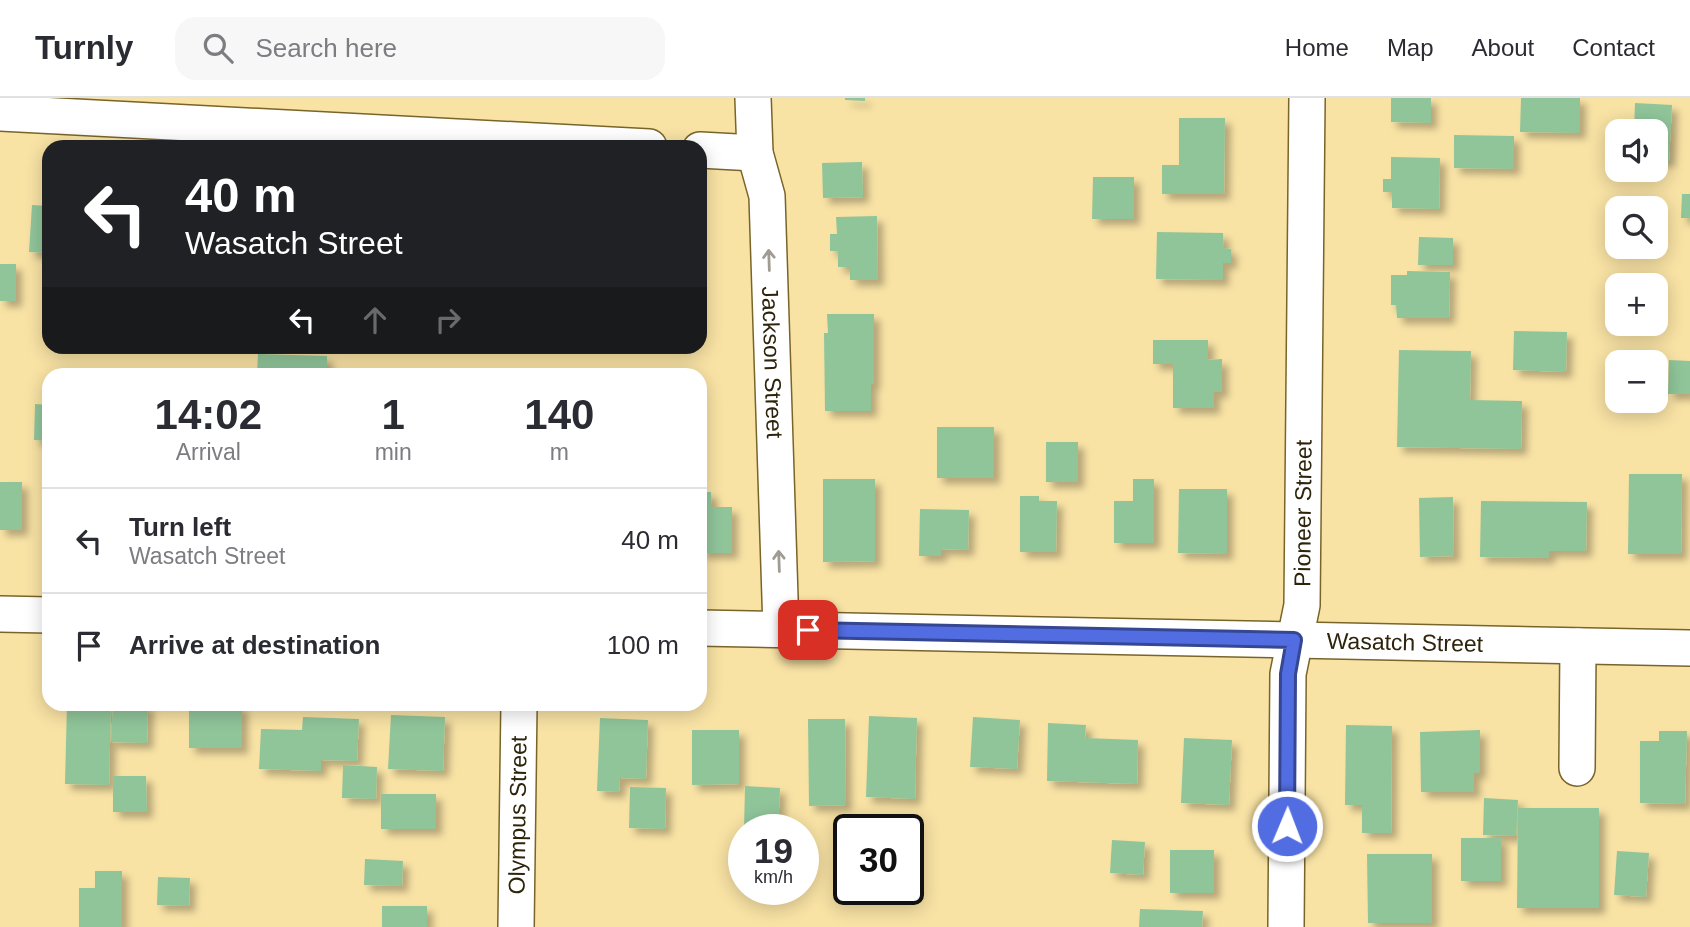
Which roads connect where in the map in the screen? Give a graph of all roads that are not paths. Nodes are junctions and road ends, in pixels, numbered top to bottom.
1 (753, 98) edge
2 (1307, 98) edge
3 (0, 113) edge
4 (277, 113) edge
5 (572, 140) edge
6 (707, 150) edge
7 (755, 153) junction
8 (0, 614) edge
9 (42, 615) edge
10 (707, 628) edge
11 (781, 629) junction
12 (1294, 640) junction
13 (1578, 646) junction
14 (1690, 648) edge
15 (519, 711) edge
16 (1577, 768) dead end
17 (516, 927) edge
18 (1286, 927) edge

1 - 7 street, Jackson Street
2 - 12 street, Pioneer Street
3 - 4 street
4 - 5 street
6 - 7 street
11 -> 7 street, Jackson Street
8 - 9 street
10 - 11 street, Wasatch Street
11 - 12 street, Wasatch Street
12 - 13 street, Wasatch Street
12 - 18 street, Pioneer Street
13 - 14 street, Wasatch Street
13 - 16 street
15 - 17 street, Olympus Street

